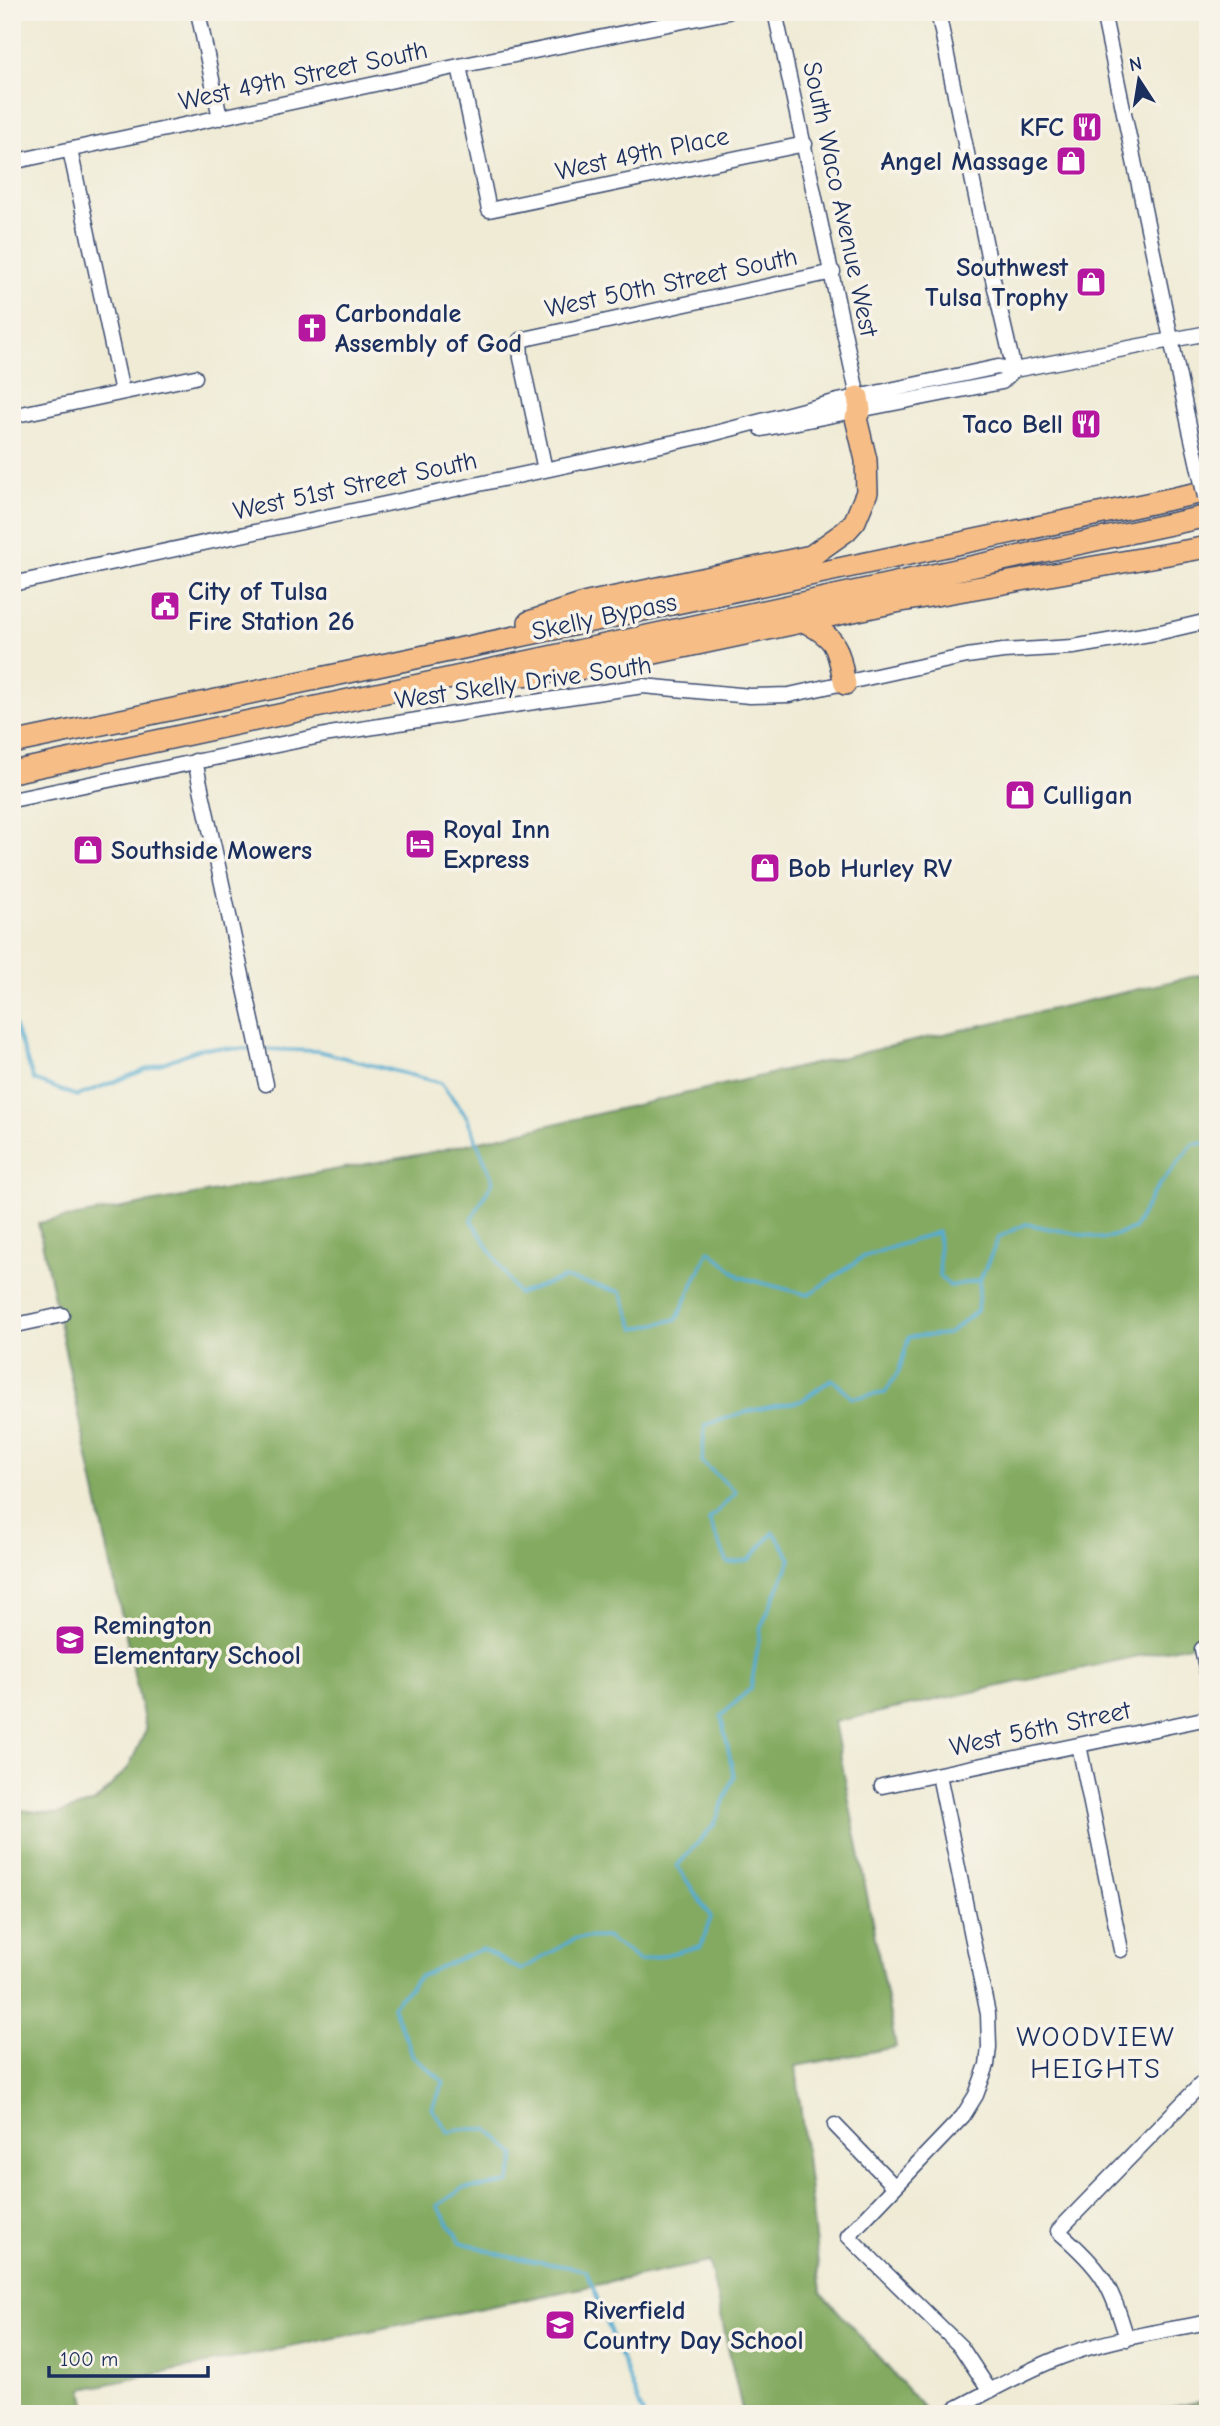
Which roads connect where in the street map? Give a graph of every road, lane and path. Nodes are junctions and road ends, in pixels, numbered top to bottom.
1 (198, 12) edge
2 (728, 12) edge
3 (775, 12) edge
4 (938, 12) edge
5 (1103, 12) edge
6 (459, 66) junction
7 (220, 118) junction
8 (805, 144) junction
9 (70, 150) junction
10 (12, 162) edge
11 (833, 272) junction
12 (1208, 333) edge
13 (1171, 341) junction
14 (1014, 370) junction
15 (195, 377) dead end
16 (122, 392) junction
17 (859, 403) junction
18 (12, 415) edge
19 (545, 470) junction
20 (1208, 491) edge
21 (1208, 510) edge
22 (1208, 516) edge
23 (1208, 547) edge
24 (12, 584) edge
25 (804, 621) junction
26 (1208, 621) edge
27 (407, 661) junction
28 (845, 684) junction
29 (412, 686) junction
30 (12, 743) edge
31 (195, 761) junction
32 (12, 772) edge
33 (12, 800) edge
34 (266, 1084) dead end
35 (62, 1315) dead end
36 (12, 1326) edge
37 (1202, 1649) dead end
38 (1208, 1677) edge
39 (1208, 1718) edge
40 (1079, 1745) junction
41 (939, 1775) junction
42 (882, 1786) dead end
43 (1121, 1950) dead end
44 (1208, 2077) edge
45 (835, 2125) dead end
46 (895, 2187) junction
47 (1208, 2322) edge
48 (1127, 2339) junction
49 (990, 2391) junction
50 (956, 2409) dead end

1 - 7 street
2 - 6 street, West 49th Street South
3 - 8 street, South Waco Avenue West
4 - 14 street
5 - 13 street
6 - 7 street, West 49th Street South
6 - 8 street, West 49th Place
7 - 9 street, West 49th Street South
8 - 11 street, South Waco Avenue West
9 - 10 street, West 49th Street South
9 - 16 street
11 - 17 street, South Waco Avenue West
11 - 19 street, West 50th Street South
12 - 13 street, West 51st Street South
13 - 14 street, West 51st Street South
13 - 21 street, bridge
14 - 17 street, West 51st Street South
15 - 16 street
16 - 18 street
17 - 19 street, West 51st Street South
17 - 27 highway
19 - 24 street, West 51st Street South
20 - 27 highway, Skelly Bypass
22 - 29 highway, Skelly Bypass
23 - 25 highway
25 - 28 highway
25 - 29 highway
26 - 28 street, West Skelly Drive South
27 - 30 highway, Skelly Bypass
28 - 31 street, West Skelly Drive South
29 - 32 highway, Skelly Bypass
31 - 33 street, West Skelly Drive South
31 - 34 street
35 - 36 street
37 - 38 street
39 - 40 street, West 56th Street
40 - 41 street, West 56th Street
40 - 43 street
41 - 42 street, West 56th Street
41 - 46 street
44 - 48 street
45 - 46 street
46 - 49 street
47 - 48 street
48 - 49 street
49 - 50 street

